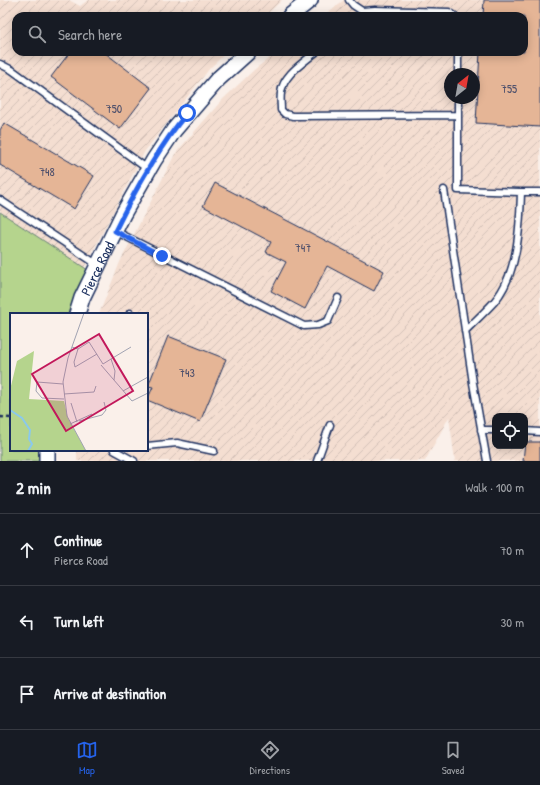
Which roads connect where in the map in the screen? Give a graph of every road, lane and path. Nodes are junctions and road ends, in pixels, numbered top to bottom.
1 (310, 0) edge
2 (349, 0) edge
3 (362, 11) joint
4 (295, 12) edge
5 (449, 12) edge
6 (244, 56) edge
7 (311, 56) edge
8 (458, 56) edge
9 (0, 64) edge
10 (458, 68) edge
11 (458, 104) edge
12 (458, 115) junction
13 (148, 170) junction
14 (444, 190) dead end
15 (521, 192) junction
16 (540, 192) edge
17 (0, 200) edge
18 (115, 231) junction
19 (98, 265) junction
20 (338, 298) dead end
21 (77, 313) edge
22 (465, 331) junction
23 (0, 417) edge
24 (10, 418) edge
25 (330, 425) dead end
26 (481, 430) junction
27 (492, 430) edge
28 (528, 432) edge
29 (540, 432) edge
30 (148, 446) edge
31 (116, 451) edge
32 (214, 451) dead end
33 (134, 461) edge
34 (317, 461) edge
35 (487, 461) edge

1 - 4 street
2 - 3 lane
3 - 5 lane
6 - 13 street, Pierce Road
7 - 12 lane
8 - 10 lane
9 - 13 lane
11 - 12 lane
12 - 15 lane
13 - 18 street, Pierce Road
14 - 22 lane
15 - 16 lane
15 - 22 lane
17 - 19 lane
18 - 19 street, Pierce Road
18 - 20 lane
19 - 21 street, Pierce Road
22 - 26 lane
23 - 24 path
25 - 34 lane
26 - 27 lane
26 - 35 lane
28 - 29 lane
30 - 32 lane
31 - 33 lane

